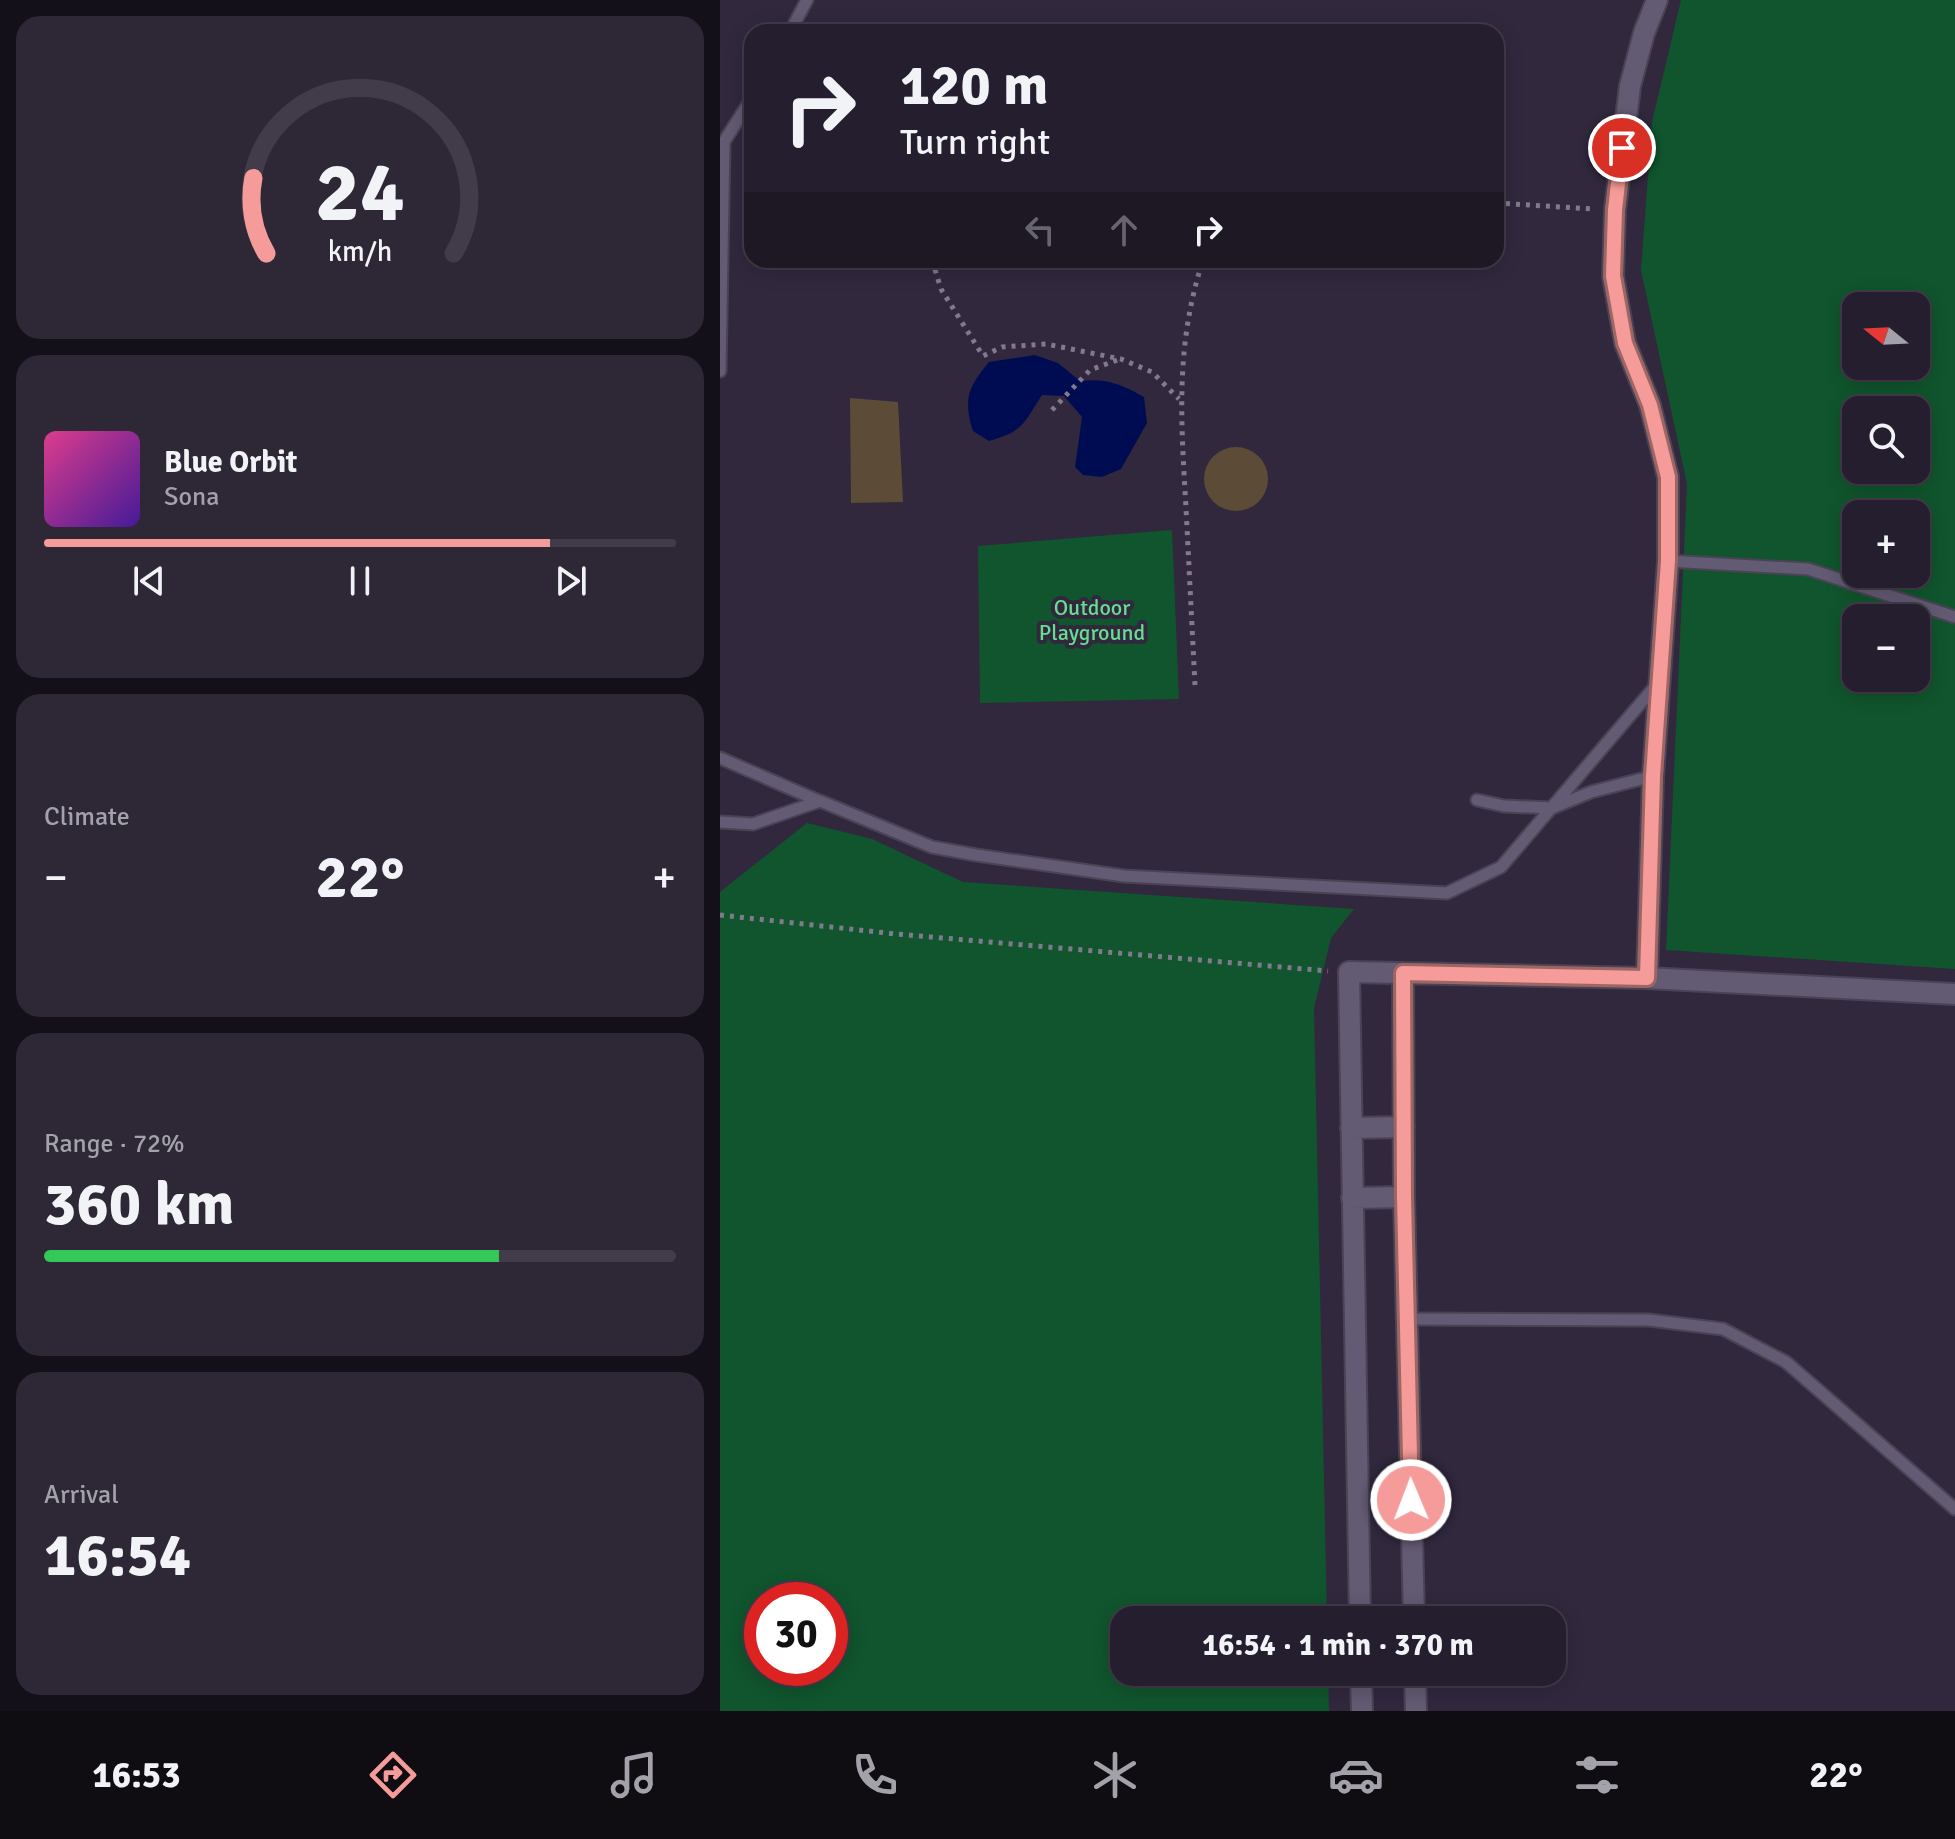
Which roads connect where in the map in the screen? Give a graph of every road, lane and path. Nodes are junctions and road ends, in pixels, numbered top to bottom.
1 (807, 0) edge
2 (1657, 0) edge
3 (794, 24) edge
4 (744, 111) edge
5 (722, 146) edge
6 (1504, 203) edge
7 (1615, 210) junction
8 (934, 268) edge
9 (1200, 268) edge
10 (1121, 359) junction
11 (720, 371) edge
12 (1180, 400) junction
13 (1052, 410) dead end
14 (1668, 561) junction
15 (1955, 617) edge
16 (1658, 683) junction
17 (1195, 685) dead end
18 (720, 758) edge
19 (1653, 776) junction
20 (1477, 800) dead end
21 (820, 801) junction
22 (1552, 808) junction
23 (720, 822) edge
24 (720, 915) edge
25 (1349, 972) junction
26 (1403, 973) junction
27 (1647, 978) junction
28 (1955, 994) edge
29 (1404, 1127) junction
30 (1351, 1128) junction
31 (1404, 1197) junction
32 (1352, 1198) junction
33 (1407, 1319) junction
34 (1955, 1509) edge
35 (1360, 1606) edge
36 (1414, 1606) edge
37 (1361, 1686) edge
38 (1415, 1686) edge
39 (1362, 1711) edge
40 (1416, 1711) edge

1 - 3 lane
2 - 7 street
4 - 5 lane
5 - 11 lane
6 - 7 path
7 - 14 street
8 - 10 path
9 - 12 path
10 - 12 path
10 - 13 path
12 - 17 path
14 - 15 lane
14 - 16 street
16 - 19 street
16 - 22 lane
18 - 21 lane
19 - 22 lane
19 - 27 street
20 - 22 lane
21 - 22 lane
21 - 23 lane
24 - 25 path
25 - 26 street
25 - 30 street
26 - 27 street
26 - 29 street
27 - 28 street
29 - 30 street
29 - 31 street
30 - 32 street
31 - 32 street
31 - 33 street
32 - 35 street
33 - 34 lane
33 - 36 street
37 - 39 street
38 - 40 street

